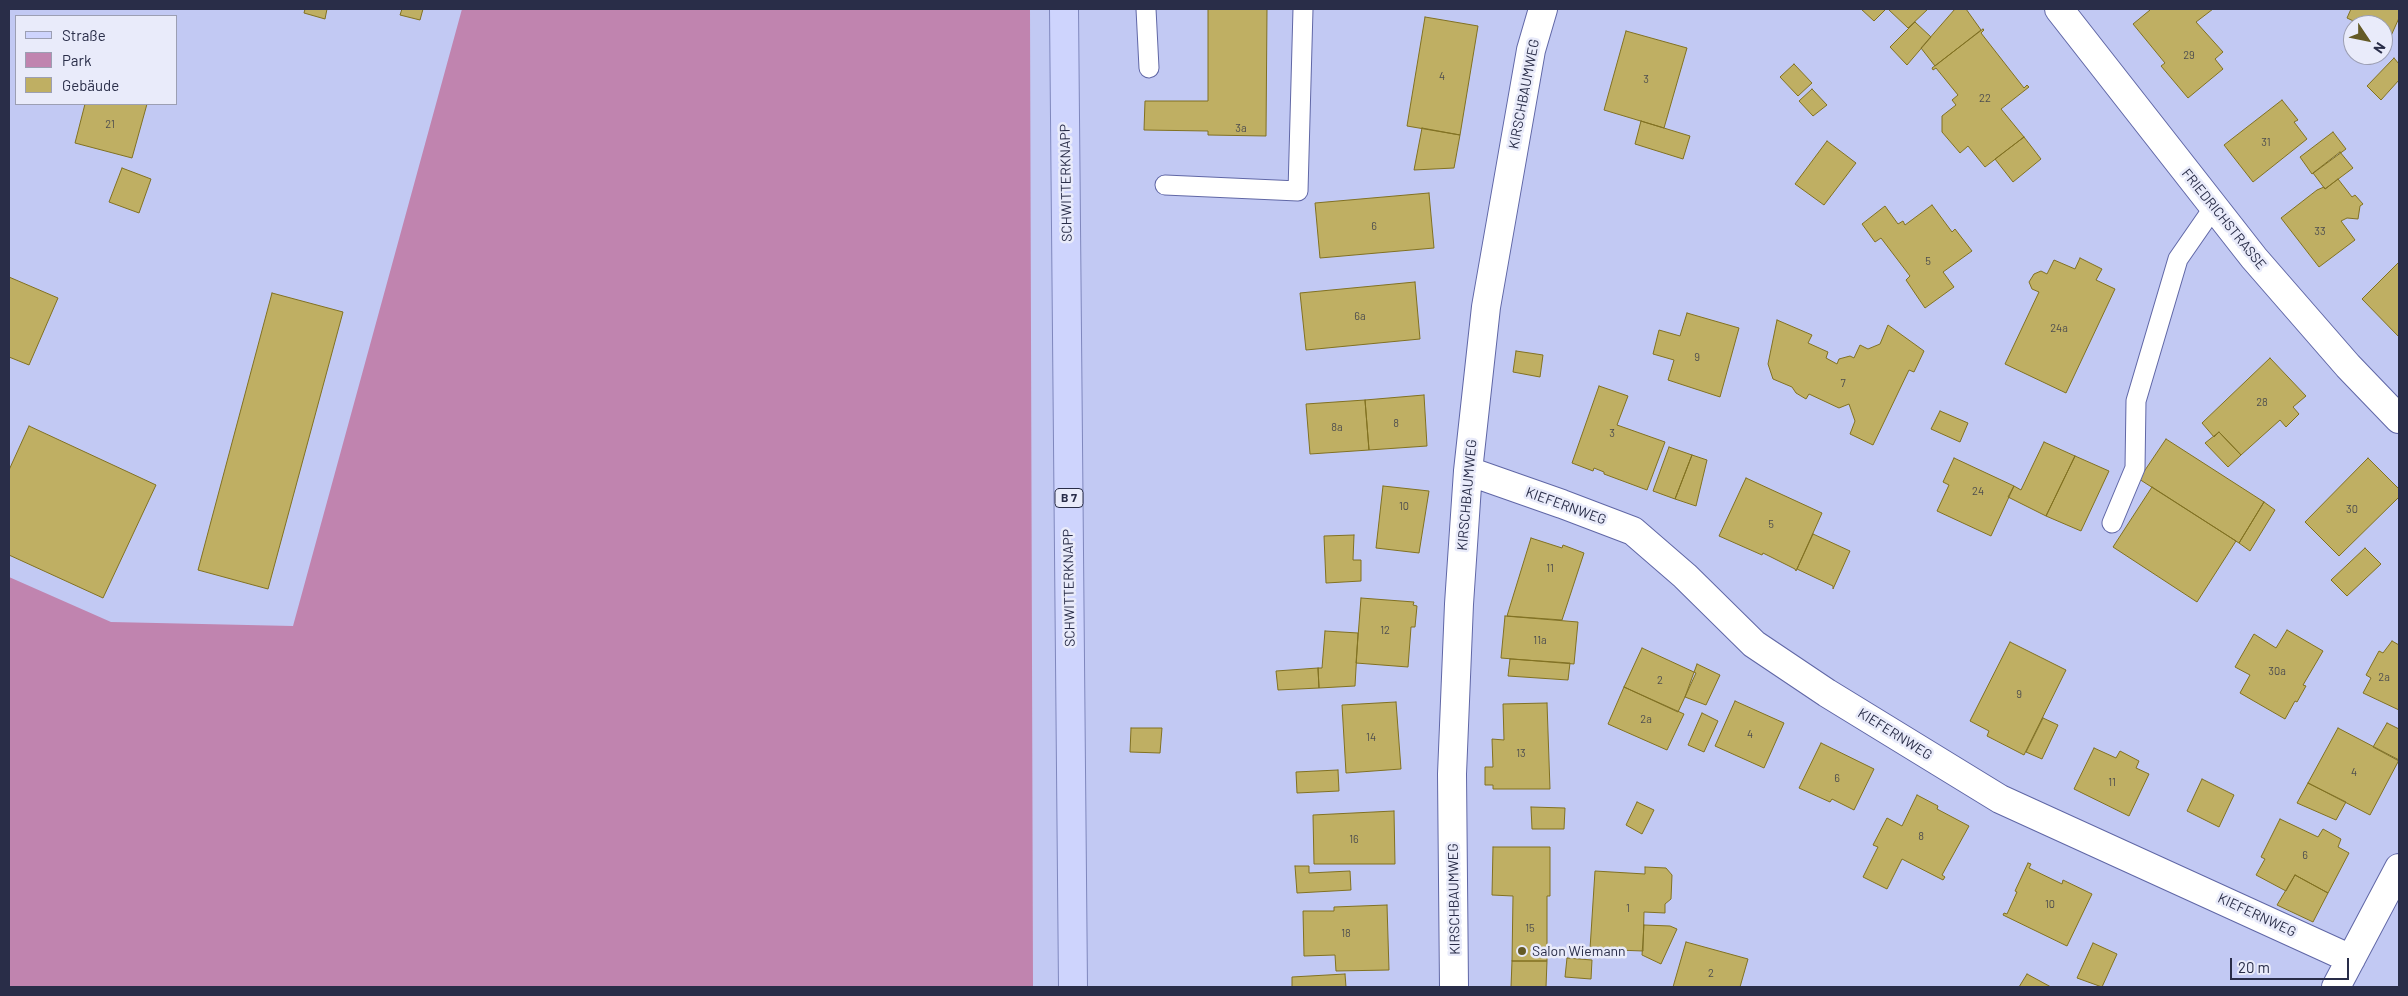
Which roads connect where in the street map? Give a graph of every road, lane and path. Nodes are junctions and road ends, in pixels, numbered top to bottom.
1 (1064, 9) edge
2 (1146, 9) edge
3 (1303, 9) edge
4 (1543, 9) edge
5 (2059, 9) edge
6 (1149, 68) dead end
7 (1165, 184) dead end
8 (2214, 207) junction
9 (2399, 419) edge
10 (1468, 471) junction
11 (2112, 524) dead end
12 (2399, 868) edge
13 (2351, 959) junction
14 (1073, 987) edge
15 (1454, 987) edge
16 (2336, 987) edge

1 - 14 main road, SCHWITTERKNAPP / B 7
2 - 6 lane
3 - 7 lane
4 - 10 street, KIRSCHBAUMWEG
5 - 8 street, FRIEDRICHSTRASSE
8 - 9 street, FRIEDRICHSTRASSE
8 - 11 lane
10 - 13 street, KIEFERNWEG
10 - 15 street, KIRSCHBAUMWEG
12 - 13 street
13 - 16 street

